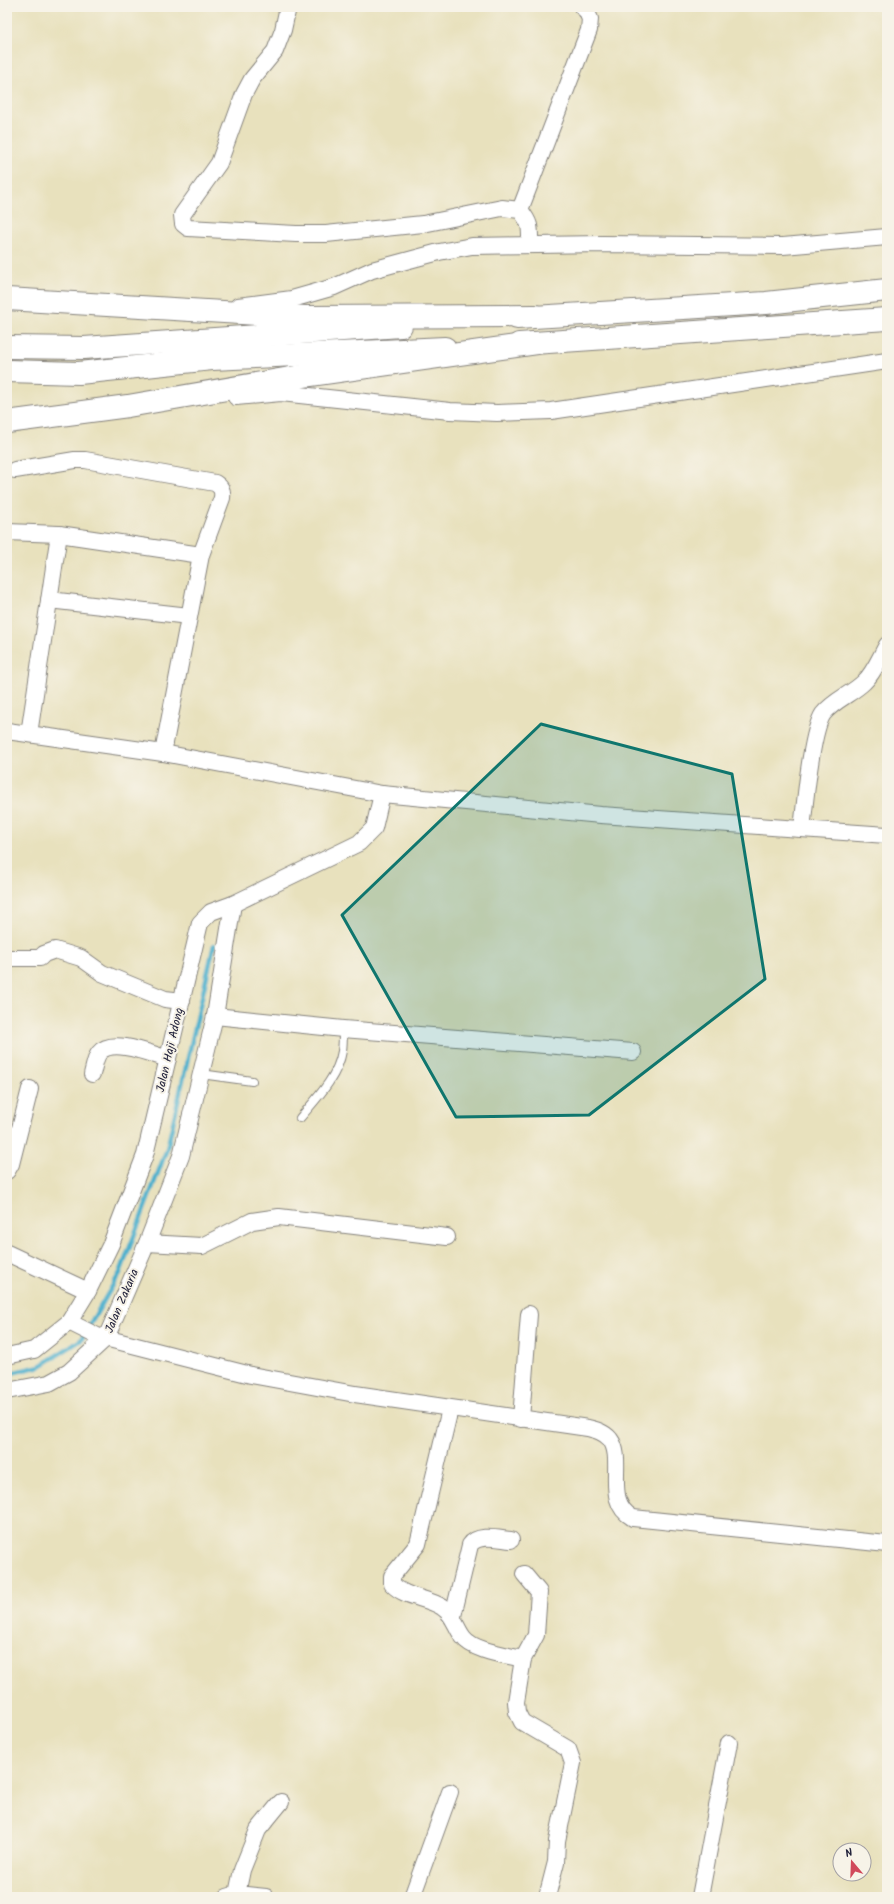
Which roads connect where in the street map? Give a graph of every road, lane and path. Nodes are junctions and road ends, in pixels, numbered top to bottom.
1 (288, 7) edge
2 (582, 7) edge
3 (520, 210) junction
4 (887, 237) edge
5 (530, 244) junction
6 (887, 290) edge
7 (7, 300) edge
8 (203, 311) junction
9 (535, 316) junction
10 (887, 319) edge
11 (537, 343) junction
12 (7, 347) edge
13 (887, 361) edge
14 (7, 371) edge
15 (128, 406) junction
16 (7, 422) edge
17 (15, 470) dead end
18 (7, 532) edge
19 (59, 534) junction
20 (201, 555) junction
21 (49, 600) junction
22 (189, 616) junction
23 (887, 645) edge
24 (7, 731) edge
25 (30, 734) junction
26 (163, 754) junction
27 (382, 794) junction
28 (802, 829) junction
29 (887, 835) edge
30 (233, 904) junction
31 (7, 958) edge
32 (182, 1001) junction
33 (215, 1016) junction
34 (343, 1029) junction
35 (633, 1052) dead end
36 (168, 1059) junction
37 (92, 1074) dead end
38 (201, 1074) junction
39 (252, 1081) dead end
40 (30, 1090) dead end
41 (300, 1118) dead end
42 (7, 1171) edge
43 (447, 1237) dead end
44 (147, 1243) junction
45 (7, 1254) edge
46 (88, 1291) junction
47 (529, 1314) dead end
48 (73, 1324) junction
49 (101, 1337) junction
50 (7, 1356) edge
51 (7, 1391) edge
52 (450, 1409) junction
53 (521, 1420) junction
54 (512, 1540) dead end
55 (887, 1544) edge
56 (524, 1574) dead end
57 (453, 1616) junction
58 (523, 1659) junction
59 (729, 1743) dead end
60 (450, 1792) dead end
61 (281, 1802) dead end
62 (232, 1896) edge
63 (266, 1897) edge
64 (412, 1897) edge
65 (547, 1897) edge
66 (700, 1897) edge

1 - 3 street
2 - 3 street
3 - 5 street
4 - 5 street
5 - 8 street
6 - 9 main road
7 - 8 main road
8 - 9 main road
9 - 12 main road
10 - 11 main road
11 - 14 main road
11 - 15 main road
13 - 15 street
15 - 16 main road
17 - 20 street
18 - 19 street
19 - 20 street
19 - 21 street
20 - 22 street
21 - 22 street
21 - 25 street
22 - 26 street
23 - 28 street
24 - 25 street
25 - 26 street
26 - 27 street
27 - 28 street
27 - 30 street, Jalan Haji Adong
28 - 29 street
30 - 32 street, Jalan Haji Adong
30 - 33 street, Jalan Zakaria
31 - 32 street
32 - 36 street, Jalan Haji Adong
33 - 34 street
33 - 38 street, Jalan Zakaria
34 - 35 street
34 - 41 lane
36 - 37 street
36 - 46 street, Jalan Haji Adong
38 - 39 lane
38 - 44 street, Jalan Zakaria
40 - 42 street
43 - 44 street
44 - 49 street, Jalan Zakaria
45 - 46 street
46 - 48 street, Jalan Haji Adong
47 - 53 street
48 - 49 street
48 - 50 street, Jalan Haji Adong
49 - 51 street, Jalan Zakaria
49 - 52 street
52 - 53 street
52 - 57 street
53 - 55 street
54 - 57 street
56 - 58 street
57 - 58 street
58 - 65 street
59 - 66 street
60 - 64 street
61 - 62 street
62 - 63 street

